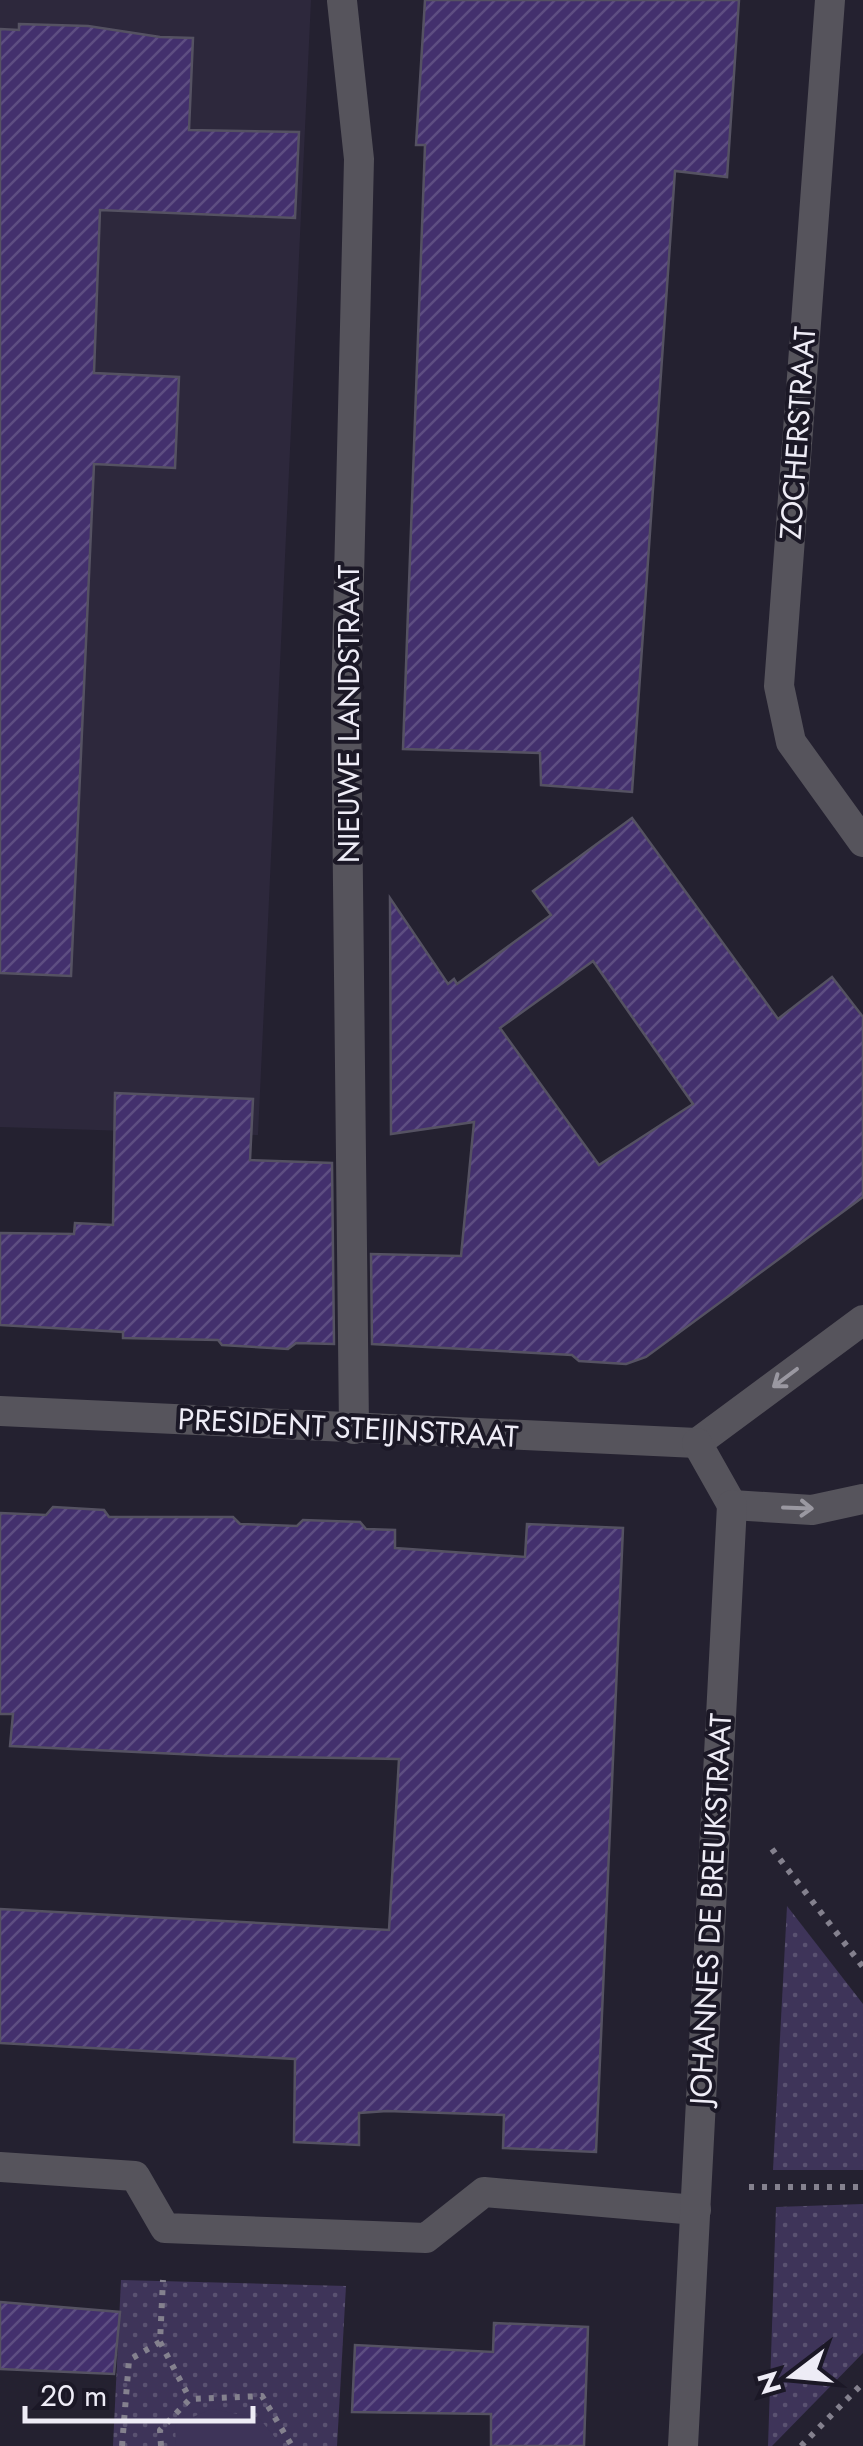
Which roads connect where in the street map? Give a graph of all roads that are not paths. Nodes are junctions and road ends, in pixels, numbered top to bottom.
1 (830, 0) edge
2 (342, 1) edge
3 (863, 842) edge
4 (863, 1320) edge
5 (0, 1412) edge
6 (354, 1429) junction
7 (697, 1443) junction
8 (863, 1499) edge
9 (732, 1505) junction
10 (0, 2167) edge
11 (697, 2198) junction
12 (683, 2446) edge

1 - 3 street, ZOCHERSTRAAT
2 - 6 street, NIEUWE LANDSTRAAT
4 -> 7 street
5 - 6 street, PRESIDENT STEIJNSTRAAT
6 - 7 street, PRESIDENT STEIJNSTRAAT
7 - 9 street
9 -> 8 street
9 - 11 street, JOHANNES DE BREUKSTRAAT
10 - 11 street
11 - 12 street, JOHANNES DE BREUKSTRAAT

